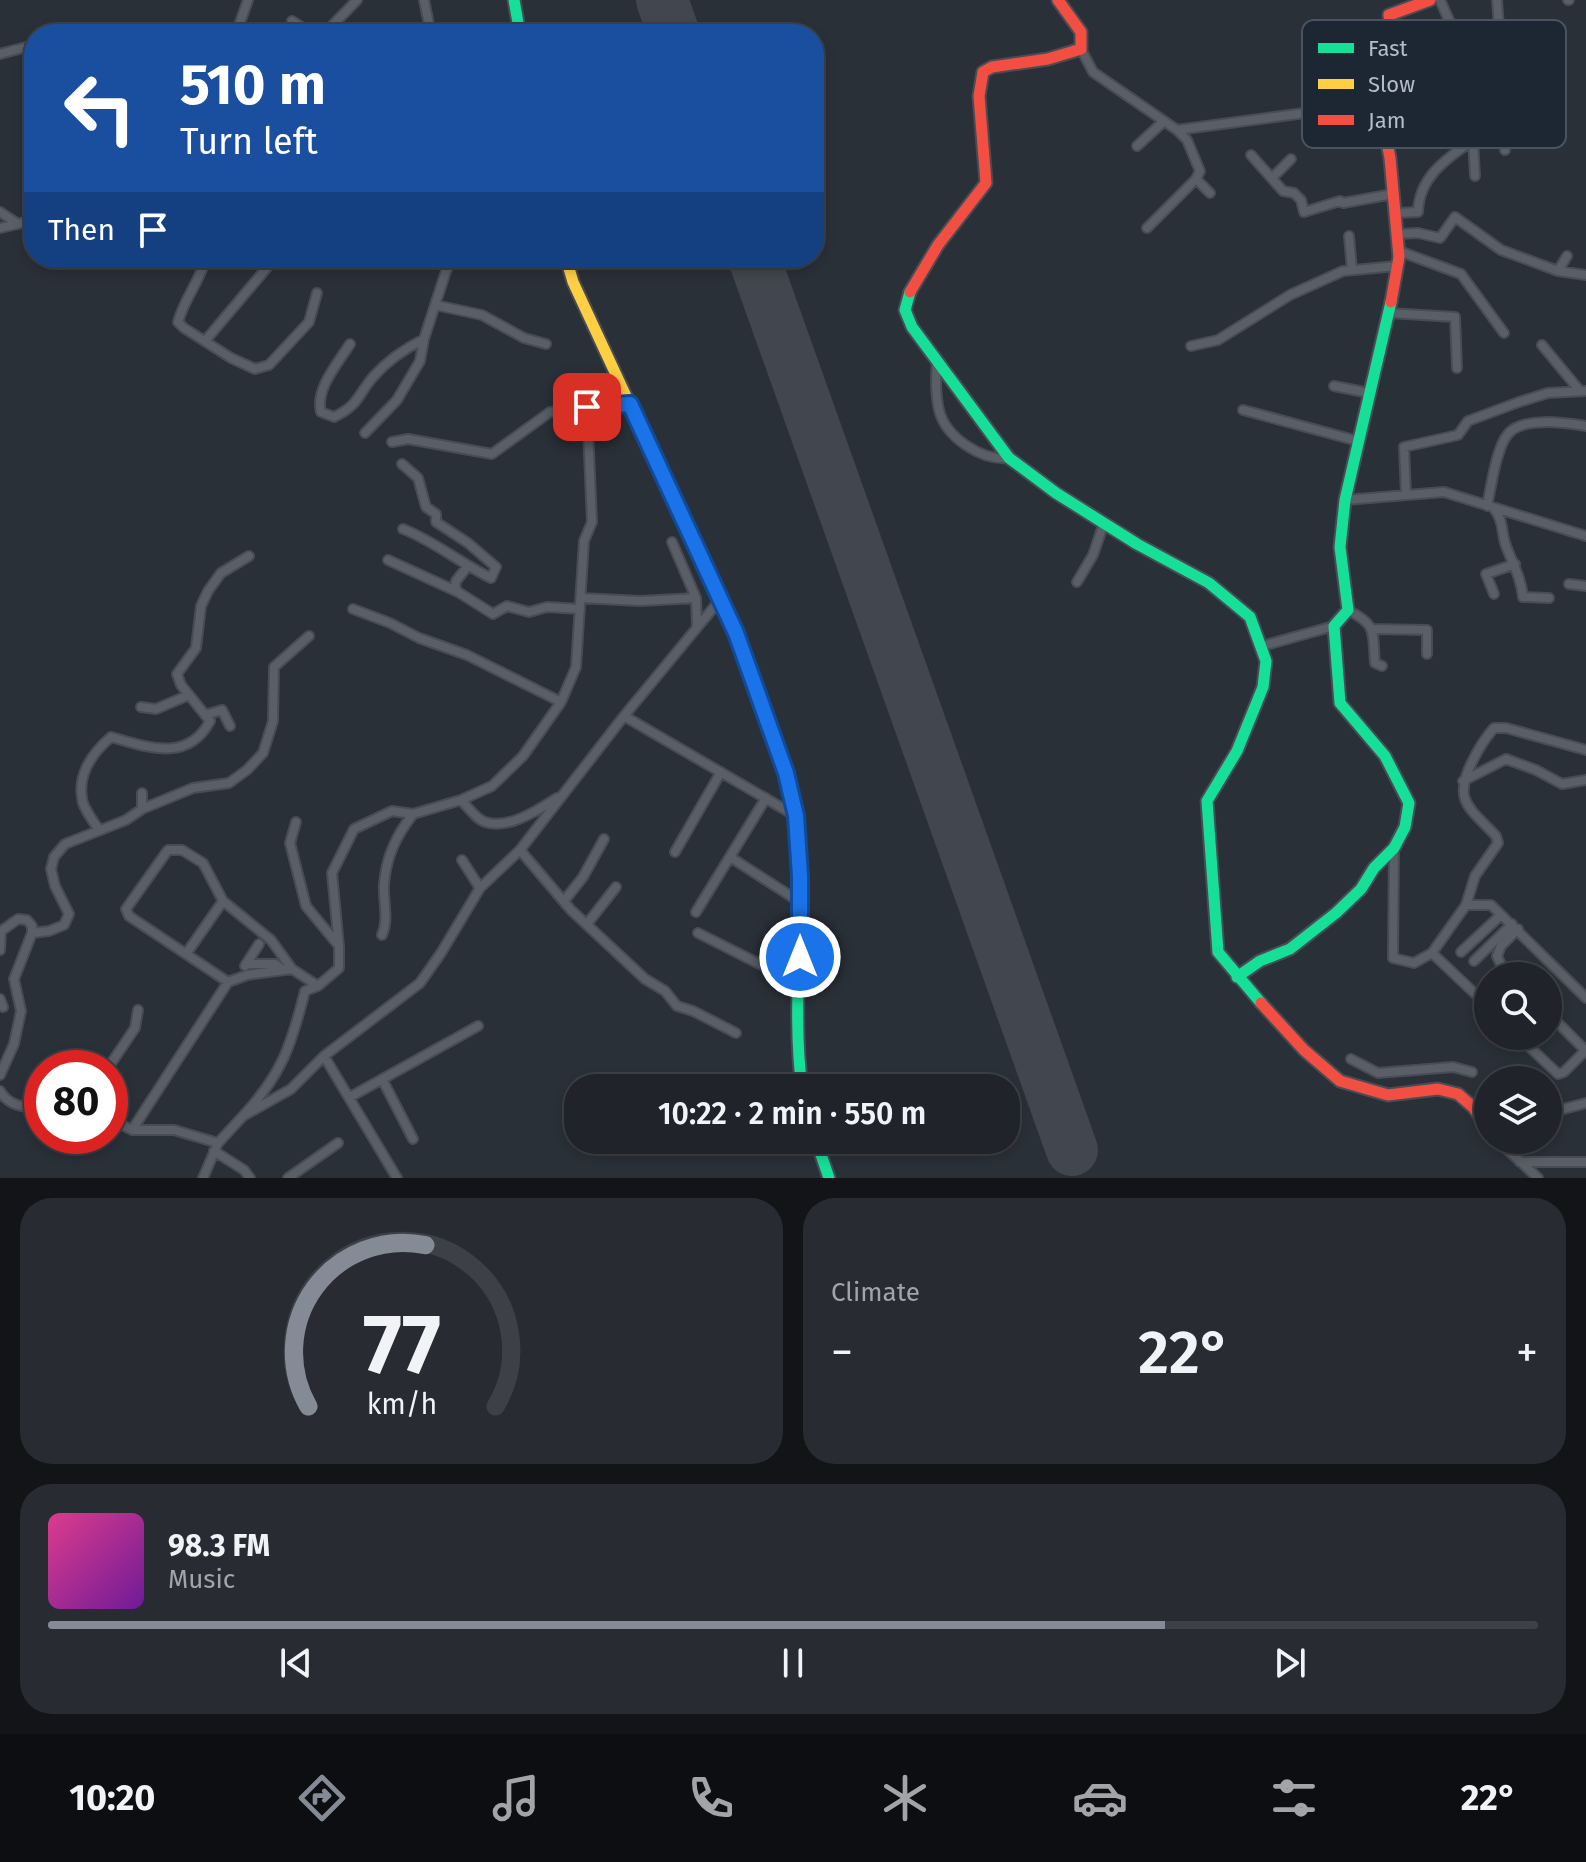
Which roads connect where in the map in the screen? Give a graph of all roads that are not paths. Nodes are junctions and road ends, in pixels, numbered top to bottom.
1 (248, 0) edge
2 (357, 0) edge
3 (424, 0) edge
4 (514, 0) edge
5 (1058, 0) edge
6 (1430, 0) edge
7 (1440, 0) edge
8 (1497, 0) edge
9 (1390, 20) edge
10 (1449, 20) edge
11 (1498, 20) edge
12 (292, 21) dead end
13 (240, 24) edge
14 (297, 24) edge
15 (334, 24) edge
16 (429, 24) edge
17 (518, 24) edge
18 (24, 48) edge
19 (1081, 49) junction
20 (0, 54) edge
21 (1302, 113) edge
22 (1163, 122) junction
23 (1177, 130) junction
24 (1137, 146) dead end
25 (1388, 148) edge
26 (1462, 148) edge
27 (1473, 148) edge
28 (1251, 155) dead end
29 (1291, 159) dead end
30 (1475, 176) dead end
31 (1272, 178) junction
32 (1196, 179) junction
33 (1210, 193) dead end
34 (1393, 194) junction
35 (0, 212) edge
36 (1395, 213) junction
37 (24, 222) edge
38 (18, 224) junction
39 (0, 228) edge
40 (1147, 228) dead end
41 (1397, 234) junction
42 (1349, 236) dead end
43 (1399, 251) junction
44 (1567, 256) dead end
45 (1397, 266) junction
46 (204, 268) edge
47 (267, 268) edge
48 (448, 268) edge
49 (569, 268) edge
50 (1352, 270) junction
51 (1558, 271) junction
52 (1586, 275) edge
53 (317, 293) dead end
54 (435, 305) junction
55 (1389, 313) junction
56 (1504, 333) dead end
57 (424, 339) junction
58 (205, 341) junction
59 (350, 344) dead end
60 (546, 344) dead end
61 (1542, 345) dead end
62 (1191, 346) dead end
63 (937, 358) junction
64 (1457, 368) dead end
65 (1334, 386) dead end
66 (1583, 391) edge
67 (1369, 393) junction
68 (630, 404) junction
69 (587, 407) junction
70 (1243, 410) dead end
71 (1586, 426) edge
72 (365, 433) dead end
73 (1358, 441) junction
74 (392, 442) dead end
75 (1009, 458) junction
76 (402, 464) dead end
77 (1406, 495) junction
78 (1345, 500) junction
79 (1490, 507) junction
80 (1104, 523) junction
81 (403, 529) dead end
82 (1586, 536) edge
83 (672, 542) dead end
84 (249, 556) dead end
85 (388, 560) dead end
86 (1515, 564) junction
87 (467, 567) junction
88 (1077, 582) dead end
89 (1569, 584) dead end
90 (1586, 586) edge
91 (458, 592) junction
92 (1494, 594) dead end
93 (581, 598) junction
94 (696, 598) junction
95 (1549, 598) dead end
96 (719, 601) junction
97 (353, 609) dead end
98 (580, 609) junction
99 (1348, 610) junction
100 (1334, 626) junction
101 (697, 628) junction
102 (1372, 629) junction
103 (309, 636) dead end
104 (1262, 646) junction
105 (1427, 654) dead end
106 (1382, 666) dead end
107 (189, 695) junction
108 (561, 702) junction
109 (141, 707) dead end
110 (205, 715) junction
111 (624, 716) junction
112 (230, 726) dead end
113 (1586, 747) edge
114 (721, 772) junction
115 (1586, 780) edge
116 (1462, 781) junction
117 (142, 793) dead end
118 (561, 796) junction
119 (766, 798) junction
120 (461, 800) junction
121 (142, 809) junction
122 (413, 814) junction
123 (796, 816) junction
124 (296, 822) dead end
125 (99, 830) junction
126 (604, 839) dead end
127 (1394, 848) junction
128 (520, 850) junction
129 (675, 852) dead end
130 (730, 857) junction
131 (462, 860) dead end
132 (616, 887) dead end
133 (480, 888) junction
134 (223, 901) junction
135 (564, 901) junction
136 (800, 903) junction
137 (1466, 905) junction
138 (696, 912) dead end
139 (1501, 915) junction
140 (587, 924) junction
141 (1515, 927) junction
142 (0, 931) edge
143 (32, 933) junction
144 (698, 933) dead end
145 (382, 935) dead end
146 (259, 944) dead end
147 (339, 947) junction
148 (0, 950) edge
149 (1461, 952) dead end
150 (1432, 953) junction
151 (186, 954) junction
152 (1474, 961) dead end
153 (1500, 962) edge
154 (288, 970) junction
155 (1237, 977) junction
156 (228, 982) junction
157 (800, 985) junction
158 (318, 986) junction
159 (1474, 993) edge
160 (1586, 998) edge
161 (138, 1010) dead end
162 (478, 1026) dead end
163 (1562, 1027) edge
164 (736, 1033) dead end
165 (120, 1050) edge
166 (1533, 1050) edge
167 (1586, 1050) edge
168 (324, 1056) junction
169 (1351, 1059) dead end
170 (1359, 1066) junction
171 (1472, 1072) dead end
172 (800, 1074) edge
173 (0, 1075) edge
174 (382, 1079) junction
175 (1351, 1085) junction
176 (0, 1091) edge
177 (350, 1097) junction
178 (1586, 1103) edge
179 (24, 1107) edge
180 (1474, 1108) edge
181 (1562, 1109) edge
182 (243, 1116) junction
183 (128, 1128) edge
184 (132, 1130) junction
185 (413, 1139) dead end
186 (338, 1143) dead end
187 (216, 1147) junction
188 (821, 1154) edge
189 (1512, 1154) edge
190 (1520, 1162) junction
191 (1586, 1162) edge
192 (203, 1178) edge
193 (250, 1178) edge
194 (288, 1178) edge
195 (397, 1178) edge
196 (829, 1178) edge
197 (1538, 1178) edge

1 - 13 street
2 - 15 street
3 - 16 street
4 - 17 main road
5 - 19 main road
6 - 9 main road
7 - 10 street
8 - 11 street
12 - 14 street
18 - 20 street
19 - 22 street
19 - 63 main road
21 - 23 street
22 - 23 street
22 - 24 street
23 - 32 street
25 - 34 main road
26 - 36 street
27 - 30 street
28 - 31 street
29 - 31 street
31 - 34 street
32 - 33 street
32 - 40 street
34 - 36 main road
35 - 38 street
36 - 41 main road
37 - 38 street
38 - 39 street
41 - 43 main road
41 - 51 street
42 - 50 street
43 - 45 main road
43 - 56 street
44 - 51 street
45 - 50 street
45 - 55 main road
46 - 58 street
47 - 58 street
48 - 54 street
49 - 68 main road
50 - 62 street
51 - 52 street
53 - 58 street
54 - 57 street
54 - 60 street
55 - 64 street
55 - 67 main road
57 - 59 street
57 - 72 street
61 - 66 street
63 - 75 main road
63 - 75 street
65 - 67 street
66 - 77 street
67 - 73 main road
68 - 69 street
68 - 96 main road
69 - 74 street
69 - 93 street
70 - 73 street
71 - 79 street
73 - 78 main road
75 - 80 main road
76 - 87 street
77 - 78 street
77 - 79 street
78 - 99 main road
79 - 82 street
79 - 86 street
80 - 88 street
80 - 104 main road
81 - 87 street
83 - 94 street
84 - 107 street
85 - 91 street
86 - 92 street
86 - 95 street
87 - 91 street
89 - 90 street
91 - 98 street
93 - 94 street
93 - 98 street
94 - 101 street
96 - 101 street
96 - 123 main road
97 - 108 street
98 - 108 street
99 - 100 main road
99 - 102 street
100 - 104 street
100 - 127 main road
101 - 111 street
102 - 105 street
102 - 106 street
103 - 121 street
104 - 155 main road
107 - 109 street
107 - 110 street
108 - 120 street
110 - 112 street
110 - 125 street
111 - 114 street
111 - 118 street
113 - 116 street
114 - 119 street
114 - 129 street
115 - 116 street
116 - 137 street
117 - 121 street
118 - 120 street
118 - 128 street
119 - 123 street
119 - 130 street
120 - 122 street
121 - 125 street
122 - 145 street
122 - 147 street
123 - 136 main road
124 - 147 street
125 - 143 street
126 - 135 street
127 - 150 street
127 - 155 main road
128 - 133 street
128 - 135 street
130 - 136 street
130 - 138 street
131 - 133 street
132 - 140 street
133 - 168 street
134 - 151 street
134 - 151 street
134 - 154 street
135 - 140 street
136 - 157 main road
137 - 139 street
137 - 150 street
139 - 141 street
139 - 149 street
140 - 164 street
141 - 152 street
141 - 153 street
141 - 160 street
142 - 143 street
142 - 148 street
143 - 173 street
144 - 157 street
146 - 154 street
147 - 158 street
150 - 159 street
151 - 156 street
154 - 156 street
154 - 158 street
155 - 175 main road
156 - 184 street
157 - 172 main road
158 - 182 street
161 - 165 street
162 - 174 street
163 - 167 street
166 - 167 street
168 - 177 street
168 - 182 street
169 - 170 street
170 - 171 street
170 - 175 street
174 - 177 street
174 - 185 street
175 - 180 main road
176 - 179 street
177 - 195 street
178 - 181 street
182 - 187 street
183 - 184 street
184 - 187 street
186 - 194 street
187 - 192 street
187 - 193 street
188 - 196 main road
189 - 190 street
190 - 191 street
190 - 197 street

